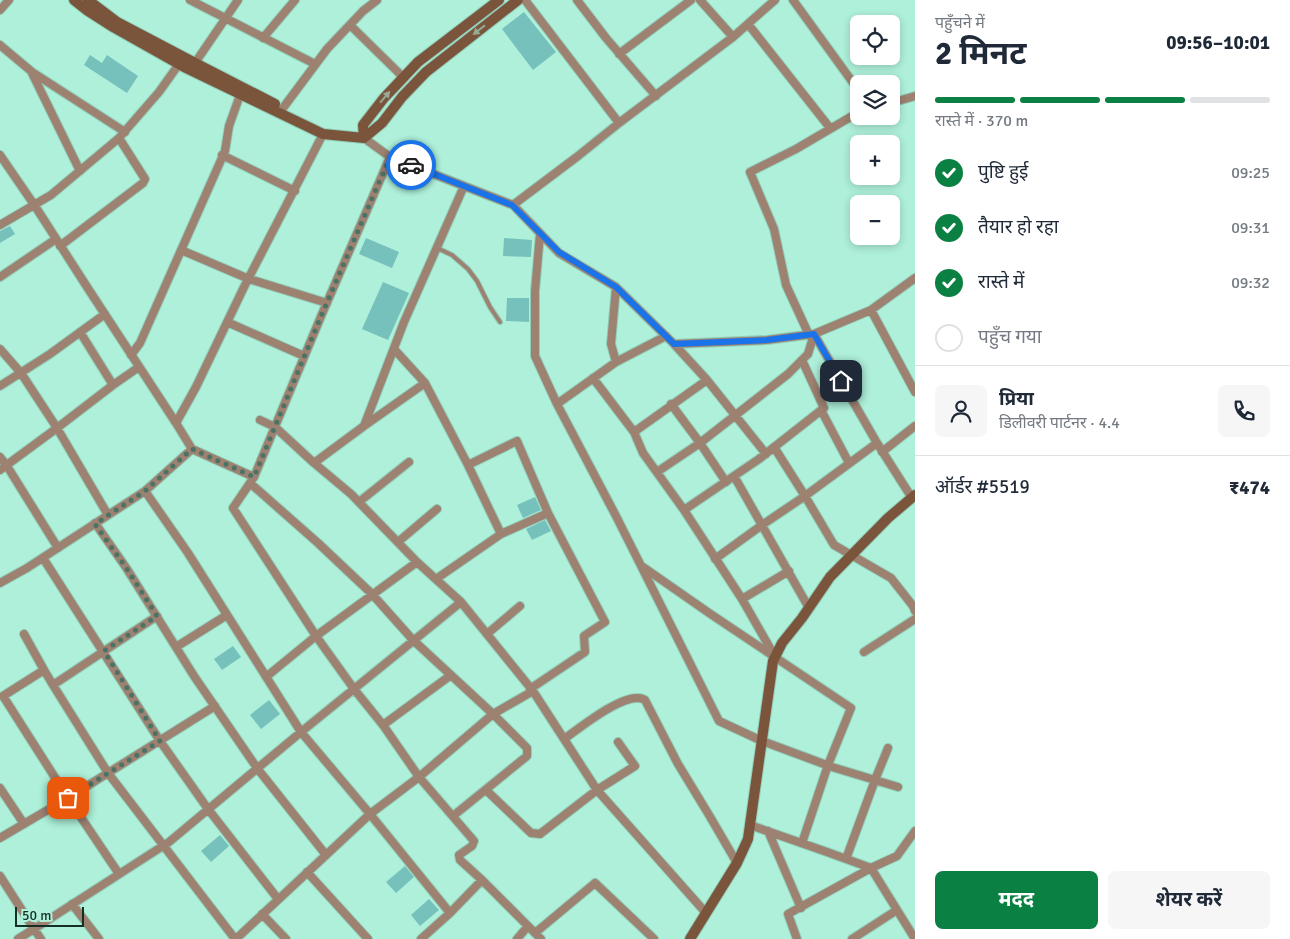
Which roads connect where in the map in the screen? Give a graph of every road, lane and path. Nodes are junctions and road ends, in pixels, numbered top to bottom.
1 (9, 0) edge
2 (74, 0) edge
3 (88, 0) edge
4 (190, 0) edge
5 (238, 0) edge
6 (295, 0) edge
7 (377, 0) edge
8 (499, 0) edge
9 (518, 0) edge
10 (525, 0) edge
11 (577, 0) edge
12 (691, 0) edge
13 (700, 0) edge
14 (775, 0) edge
15 (793, 0) edge
16 (0, 10) edge
17 (225, 18) junction
18 (748, 24) junction
19 (350, 25) junction
20 (733, 37) junction
21 (263, 38) junction
22 (0, 45) edge
23 (619, 54) junction
24 (195, 63) junction
25 (179, 64) junction
26 (316, 64) junction
27 (31, 71) junction
28 (404, 78) junction
29 (850, 79) edge
30 (240, 94) junction
31 (656, 96) junction
32 (915, 96) edge
33 (900, 100) edge
34 (283, 108) junction
35 (850, 117) edge
36 (619, 123) junction
37 (830, 128) junction
38 (122, 135) junction
39 (327, 135) junction
40 (364, 138) junction
41 (0, 155) edge
42 (222, 155) junction
43 (390, 157) junction
44 (80, 171) junction
45 (464, 186) junction
46 (295, 191) junction
47 (512, 205) junction
48 (35, 206) junction
49 (0, 226) edge
50 (540, 234) junction
51 (58, 242) junction
52 (437, 248) junction
53 (181, 250) junction
54 (0, 277) edge
55 (915, 278) edge
56 (249, 279) junction
57 (616, 287) junction
58 (327, 303) junction
59 (871, 310) junction
60 (105, 314) junction
61 (228, 322) junction
62 (500, 322) dead end
63 (80, 332) junction
64 (812, 334) junction
65 (666, 336) junction
66 (674, 344) junction
67 (0, 349) edge
68 (394, 349) junction
69 (132, 355) junction
70 (304, 356) junction
71 (802, 360) junction
72 (616, 362) junction
73 (139, 367) junction
74 (21, 373) junction
75 (593, 378) junction
76 (707, 380) junction
77 (425, 383) junction
78 (113, 385) junction
79 (0, 386) edge
80 (915, 392) edge
81 (557, 404) junction
82 (671, 404) junction
83 (821, 410) junction
84 (736, 415) junction
85 (260, 420) dead end
86 (176, 422) junction
87 (364, 426) junction
88 (915, 426) edge
89 (275, 427) junction
90 (57, 428) junction
91 (634, 432) junction
92 (700, 443) junction
93 (877, 443) junction
94 (774, 447) junction
95 (192, 449) junction
96 (882, 452) junction
97 (766, 454) junction
98 (0, 457) edge
99 (409, 462) dead end
100 (314, 463) junction
101 (850, 463) junction
102 (468, 465) junction
103 (4, 468) edge
104 (656, 472) junction
105 (734, 476) junction
106 (252, 480) junction
107 (726, 482) junction
108 (145, 491) junction
109 (805, 496) junction
110 (914, 497) edge
111 (359, 502) junction
112 (437, 509) dead end
113 (684, 510) junction
114 (548, 513) junction
115 (108, 515) junction
116 (95, 524) junction
117 (762, 524) junction
118 (501, 534) junction
119 (398, 542) junction
120 (58, 548) junction
121 (852, 555) junction
122 (43, 558) junction
123 (715, 559) junction
124 (417, 562) junction
125 (642, 566) junction
126 (789, 571) junction
127 (0, 572) edge
128 (436, 579) junction
129 (3, 582) edge
130 (372, 594) junction
131 (742, 599) junction
132 (460, 602) junction
133 (520, 606) dead end
134 (809, 608) junction
135 (915, 611) edge
136 (227, 615) junction
137 (157, 616) junction
138 (915, 619) edge
139 (24, 634) dead end
140 (487, 634) junction
141 (316, 636) junction
142 (413, 640) junction
143 (176, 647) junction
144 (104, 651) junction
145 (864, 652) dead end
146 (775, 657) junction
147 (44, 670) junction
148 (451, 675) junction
149 (266, 677) junction
150 (53, 685) junction
151 (354, 689) junction
152 (532, 690) junction
153 (1, 695) edge
154 (215, 706) junction
155 (493, 714) junction
156 (383, 725) junction
157 (301, 732) junction
158 (564, 739) junction
159 (160, 741) junction
160 (618, 742) dead end
161 (762, 742) junction
162 (888, 748) dead end
163 (828, 765) junction
164 (257, 768) junction
165 (108, 773) junction
166 (419, 777) junction
167 (875, 780) junction
168 (898, 787) dead end
169 (0, 788) edge
170 (486, 790) junction
171 (597, 790) junction
172 (68, 798) junction
173 (208, 809) junction
174 (370, 814) junction
175 (453, 816) junction
176 (24, 824) junction
177 (750, 825) junction
178 (768, 831) junction
179 (915, 831) edge
180 (0, 838) edge
181 (802, 843) junction
182 (164, 845) junction
183 (326, 855) junction
184 (846, 859) junction
185 (737, 863) junction
186 (871, 868) junction
187 (307, 872) junction
188 (119, 874) junction
189 (0, 876) edge
190 (482, 880) junction
191 (278, 899) junction
192 (72, 904) junction
193 (801, 908) junction
194 (897, 910) junction
195 (450, 913) junction
196 (706, 913) junction
197 (262, 914) junction
198 (528, 926) junction
199 (34, 929) junction
200 (535, 933) junction
201 (18, 939) edge
202 (41, 939) edge
203 (99, 939) edge
204 (235, 939) edge
205 (286, 939) edge
206 (368, 939) edge
207 (421, 939) edge
208 (516, 939) edge
209 (541, 939) edge
210 (654, 939) edge
211 (690, 939) edge
212 (797, 939) edge
213 (852, 939) edge
214 (915, 939) edge

1 - 16 street
2 - 25 street
3 - 24 street
4 - 17 street
5 - 17 street
6 - 21 street
7 - 19 street
8 - 28 street
9 -> 40 street
10 - 36 street
11 - 23 street
12 - 23 street
13 - 20 street
14 - 18 street
15 - 29 street
17 - 21 street
17 - 24 street
18 - 20 street
18 - 37 street
19 - 26 street
19 - 28 street
20 - 31 street
21 - 26 street
22 - 27 street
23 - 31 street
24 - 34 street
25 - 30 street
25 - 38 street
26 - 34 street
27 - 38 street
27 - 44 street
40 -> 28 street
30 - 39 street
30 - 42 street
31 - 36 street
32 - 33 street
34 - 39 street
35 - 37 street
36 - 47 street
37 - 64 street
38 - 44 street
38 - 51 street
39 - 40 street
39 - 46 street
40 - 43 street
41 - 48 street
42 - 46 street
42 - 53 street
43 - 45 street
43 - 58 street
44 - 48 street
45 - 47 street
45 - 52 street
46 - 56 street
47 - 50 street
48 - 49 street
48 - 51 street
50 - 57 street
50 - 81 street
51 - 54 street
51 - 60 street
52 - 62 lane
52 - 68 street
53 - 56 street
53 - 69 street
55 - 59 street
56 - 58 street
56 - 61 street
57 - 65 street
57 - 72 street
58 - 70 street
59 - 64 street
59 - 80 street
60 - 63 street
60 - 69 street
61 - 70 street
61 - 86 street
63 - 74 street
63 - 78 street
64 - 66 street
64 - 71 street
64 - 93 street
65 - 66 street
65 - 72 street
66 - 76 street
67 - 74 street
68 - 77 street
68 - 87 street
69 - 73 street
70 - 89 street
71 - 83 street
71 - 84 street
72 - 75 street
73 - 78 street
73 - 86 street
74 - 79 street
74 - 90 street
75 - 81 street
75 - 91 street
76 - 82 street
76 - 84 street
77 - 87 street
77 - 102 street
78 - 90 street
81 - 125 street
82 - 91 street
82 - 92 street
83 - 94 street
83 - 101 street
84 - 92 street
84 - 97 street
85 - 89 street
86 - 95 street
87 - 100 street
88 - 96 street
89 - 100 street
89 - 106 street
90 - 103 street
90 - 115 street
91 - 104 street
92 - 104 street
92 - 107 street
93 - 96 street
93 - 101 street
94 - 97 street
94 - 109 street
95 - 106 street
95 - 108 street
96 - 110 street
97 - 105 street
98 - 103 street
99 - 111 street
100 - 111 street
101 - 109 street
102 - 114 street
102 - 118 street
103 - 120 street
104 - 113 street
105 - 107 street
105 - 117 street
106 - 130 street
106 - 141 street
107 - 113 street
108 - 115 street
108 - 136 street
109 - 117 street
109 - 121 street
110 - 121 street
111 - 119 street
112 - 119 street
113 - 123 street
114 - 118 street
114 - 152 street
115 - 116 street
116 - 120 street
116 - 137 street
117 - 123 street
117 - 126 street
118 - 128 street
119 - 124 street
120 - 122 street
121 - 134 street
121 - 135 street
122 - 129 street
122 - 144 street
123 - 131 street
124 - 128 street
124 - 130 street
125 - 146 street
125 - 161 street
126 - 131 street
126 - 134 street
127 - 129 street
128 - 132 street
130 - 141 street
130 - 142 street
131 - 146 street
132 - 140 street
132 - 142 street
133 - 140 street
134 - 146 street
136 - 143 street
136 - 149 street
137 - 143 street
137 - 144 street
138 - 145 street
139 - 147 street
140 - 152 street
141 - 149 street
141 - 151 street
142 - 148 street
142 - 151 street
143 - 154 street
144 - 150 street
144 - 159 street
146 - 161 street
146 - 163 street
147 - 150 street
147 - 153 street
148 - 155 street
148 - 156 street
149 - 157 street
150 - 165 street
151 - 156 street
151 - 157 street
152 - 155 street
152 - 158 street
153 - 172 street
154 - 159 street
154 - 164 street
155 - 166 street
155 - 170 street
156 - 166 street
157 - 164 street
157 - 174 street
158 - 171 street
158 - 185 street
159 - 165 street
159 - 173 street
160 - 171 street
161 - 163 street
161 - 177 street
162 - 167 street
163 - 167 street
163 - 181 street
164 - 173 street
164 - 183 street
165 - 172 street
165 - 182 street
166 - 174 street
166 - 175 street
167 - 168 street
167 - 184 street
169 - 176 street
170 - 171 street
170 - 175 street
171 - 196 street
172 - 176 street
172 - 188 street
173 - 182 street
173 - 191 street
174 - 183 street
174 - 195 street
175 - 190 street
176 - 180 street
177 - 178 street
177 - 185 street
178 - 181 street
178 - 193 street
179 - 186 street
181 - 184 street
182 - 188 street
182 - 204 street
183 - 187 street
184 - 186 street
185 - 196 street
186 - 193 street
186 - 194 street
187 - 191 street
187 - 206 street
188 - 192 street
189 - 199 street
190 - 195 street
190 - 198 street
191 - 197 street
192 - 199 street
192 - 203 street
193 - 212 street
194 - 213 street
194 - 214 street
195 - 207 street
196 - 211 street
197 - 204 street
197 - 205 street
198 - 200 street
198 - 208 street
199 - 201 street
199 - 202 street
200 - 209 street
200 - 210 street

